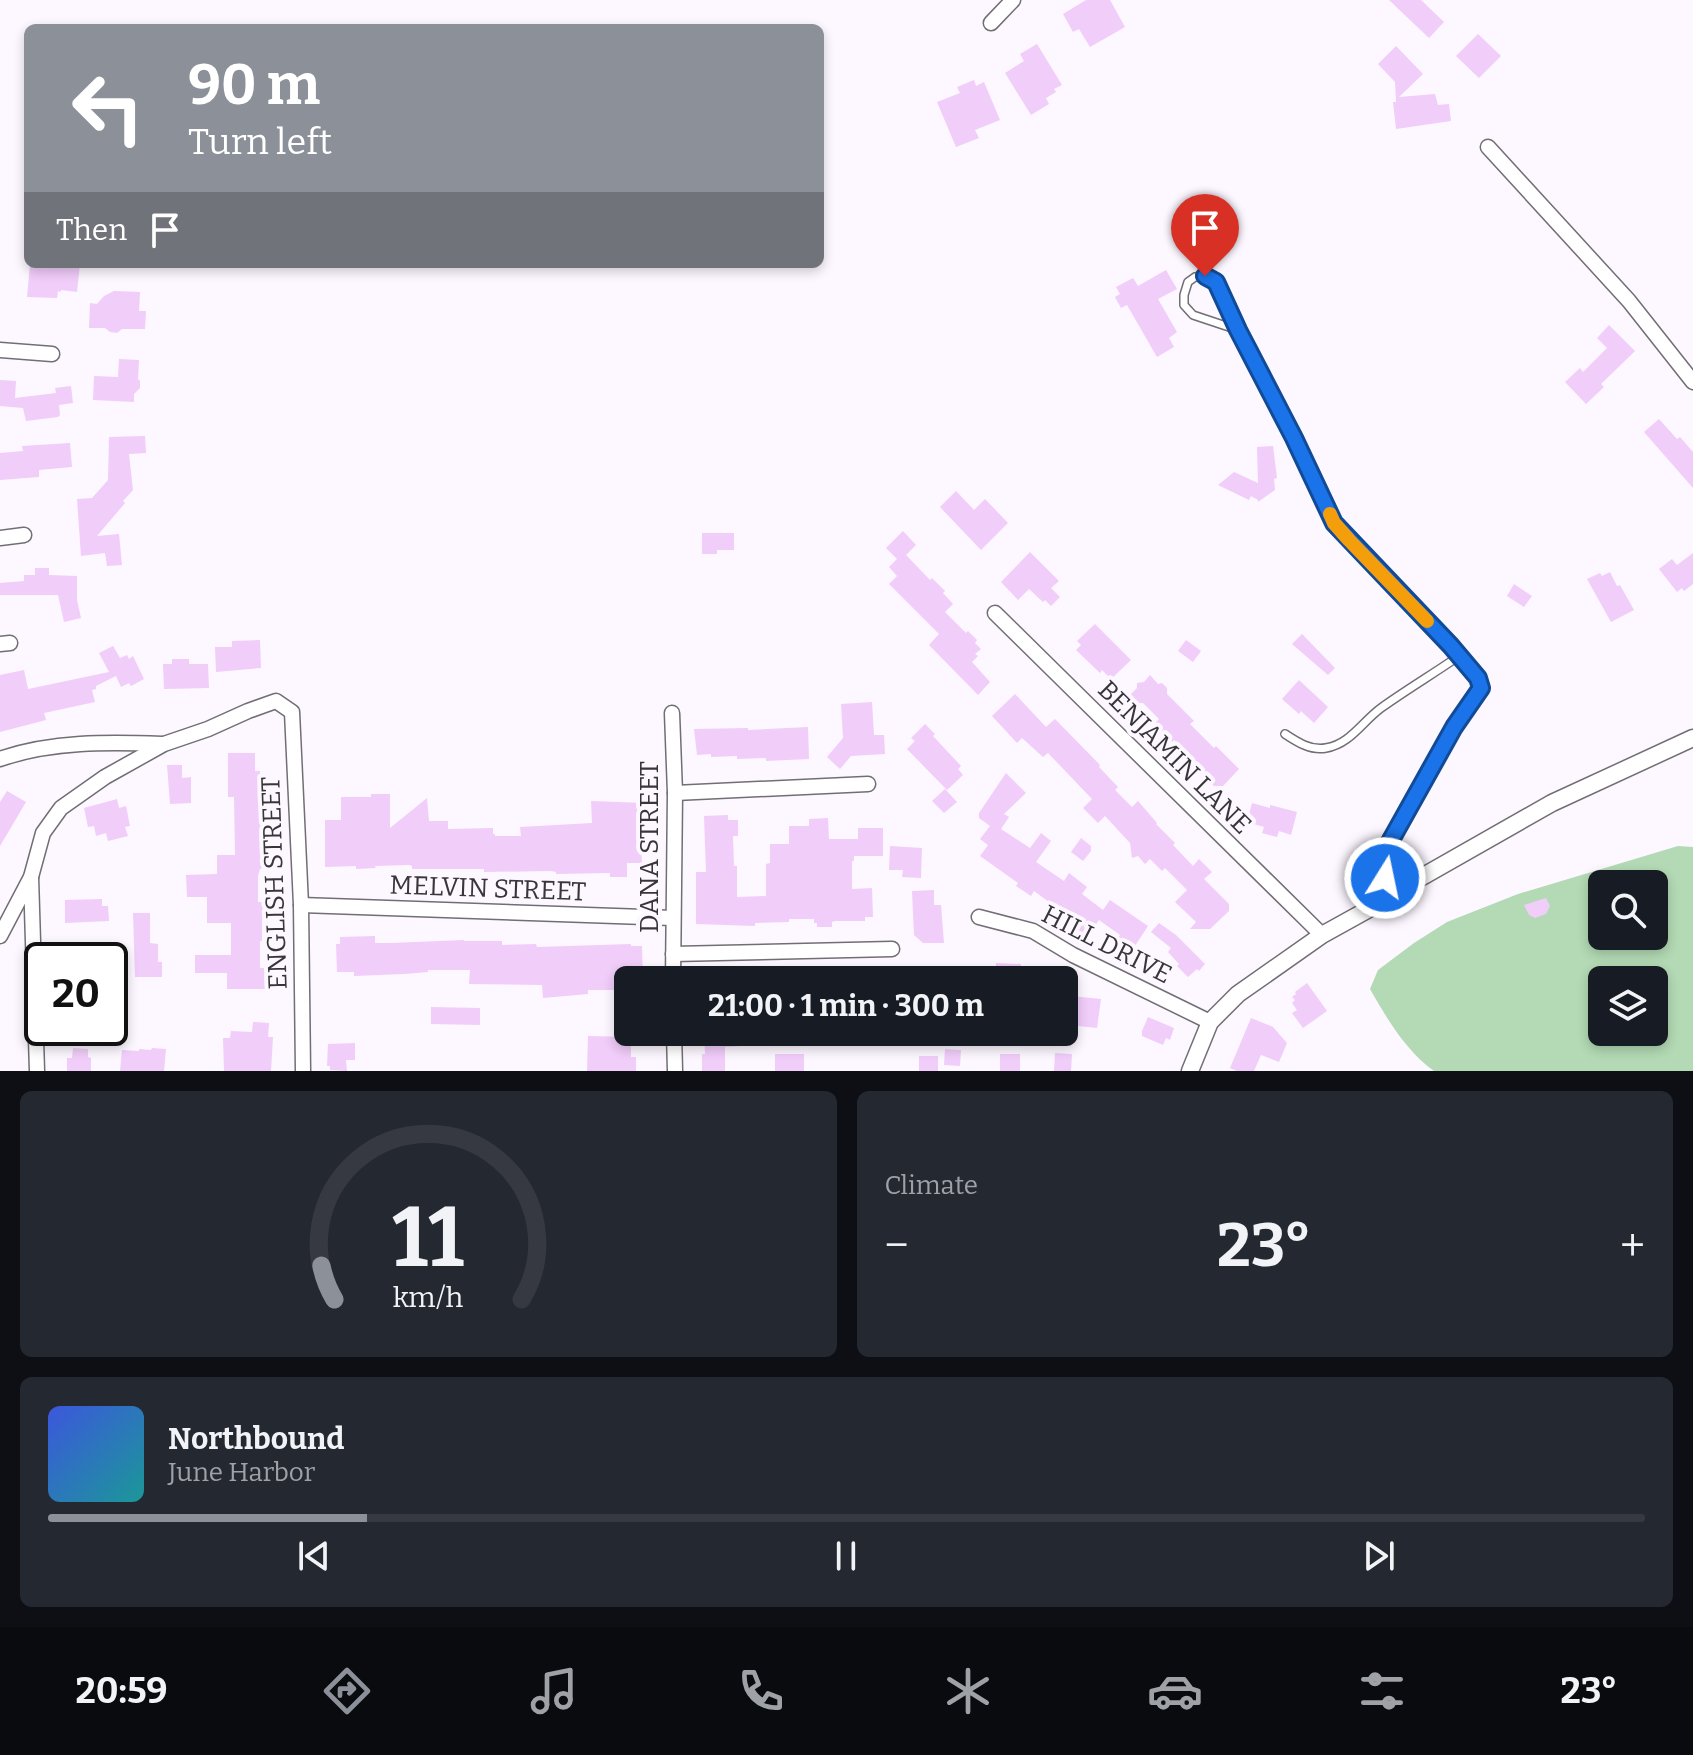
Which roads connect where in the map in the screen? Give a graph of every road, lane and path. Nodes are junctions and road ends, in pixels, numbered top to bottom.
1 (1013, 0) edge
2 (991, 23) dead end
3 (1488, 147) dead end
4 (1238, 330) junction
5 (0, 350) edge
6 (52, 354) dead end
7 (1693, 382) edge
8 (24, 535) dead end
9 (0, 538) edge
10 (995, 613) dead end
11 (1459, 656) junction
12 (672, 713) dead end
13 (1285, 734) dead end
14 (1693, 738) edge
15 (164, 744) junction
16 (0, 759) edge
17 (868, 784) dead end
18 (675, 793) junction
19 (31, 877) junction
20 (1387, 899) junction
21 (301, 905) junction
22 (979, 917) dead end
23 (673, 918) junction
24 (1322, 935) junction
25 (0, 936) edge
26 (892, 949) dead end
27 (673, 954) junction
28 (673, 966) edge
29 (1210, 1022) junction
30 (674, 1046) edge
31 (37, 1071) edge
32 (303, 1071) edge
33 (675, 1071) edge
34 (1190, 1071) edge

1 - 2 street
3 - 7 street
4 - 4 lane
4 - 11 lane
5 - 6 street
8 - 9 street
10 - 24 street, BENJAMIN LANE
11 - 13 lane
11 - 20 lane
12 - 18 street, DANA STREET
14 - 20 street
15 - 16 street
15 - 19 street
15 - 21 street, ENGLISH STREET
17 - 18 street
18 - 23 street, DANA STREET
19 - 25 street
19 - 31 street
20 - 24 street
21 - 23 street, MELVIN STREET
21 - 32 street, ENGLISH STREET
22 - 29 street, HILL DRIVE
23 - 27 street, DANA STREET
24 - 29 street
26 - 27 street
27 - 28 street, DANA STREET
29 - 34 street
30 - 33 street

